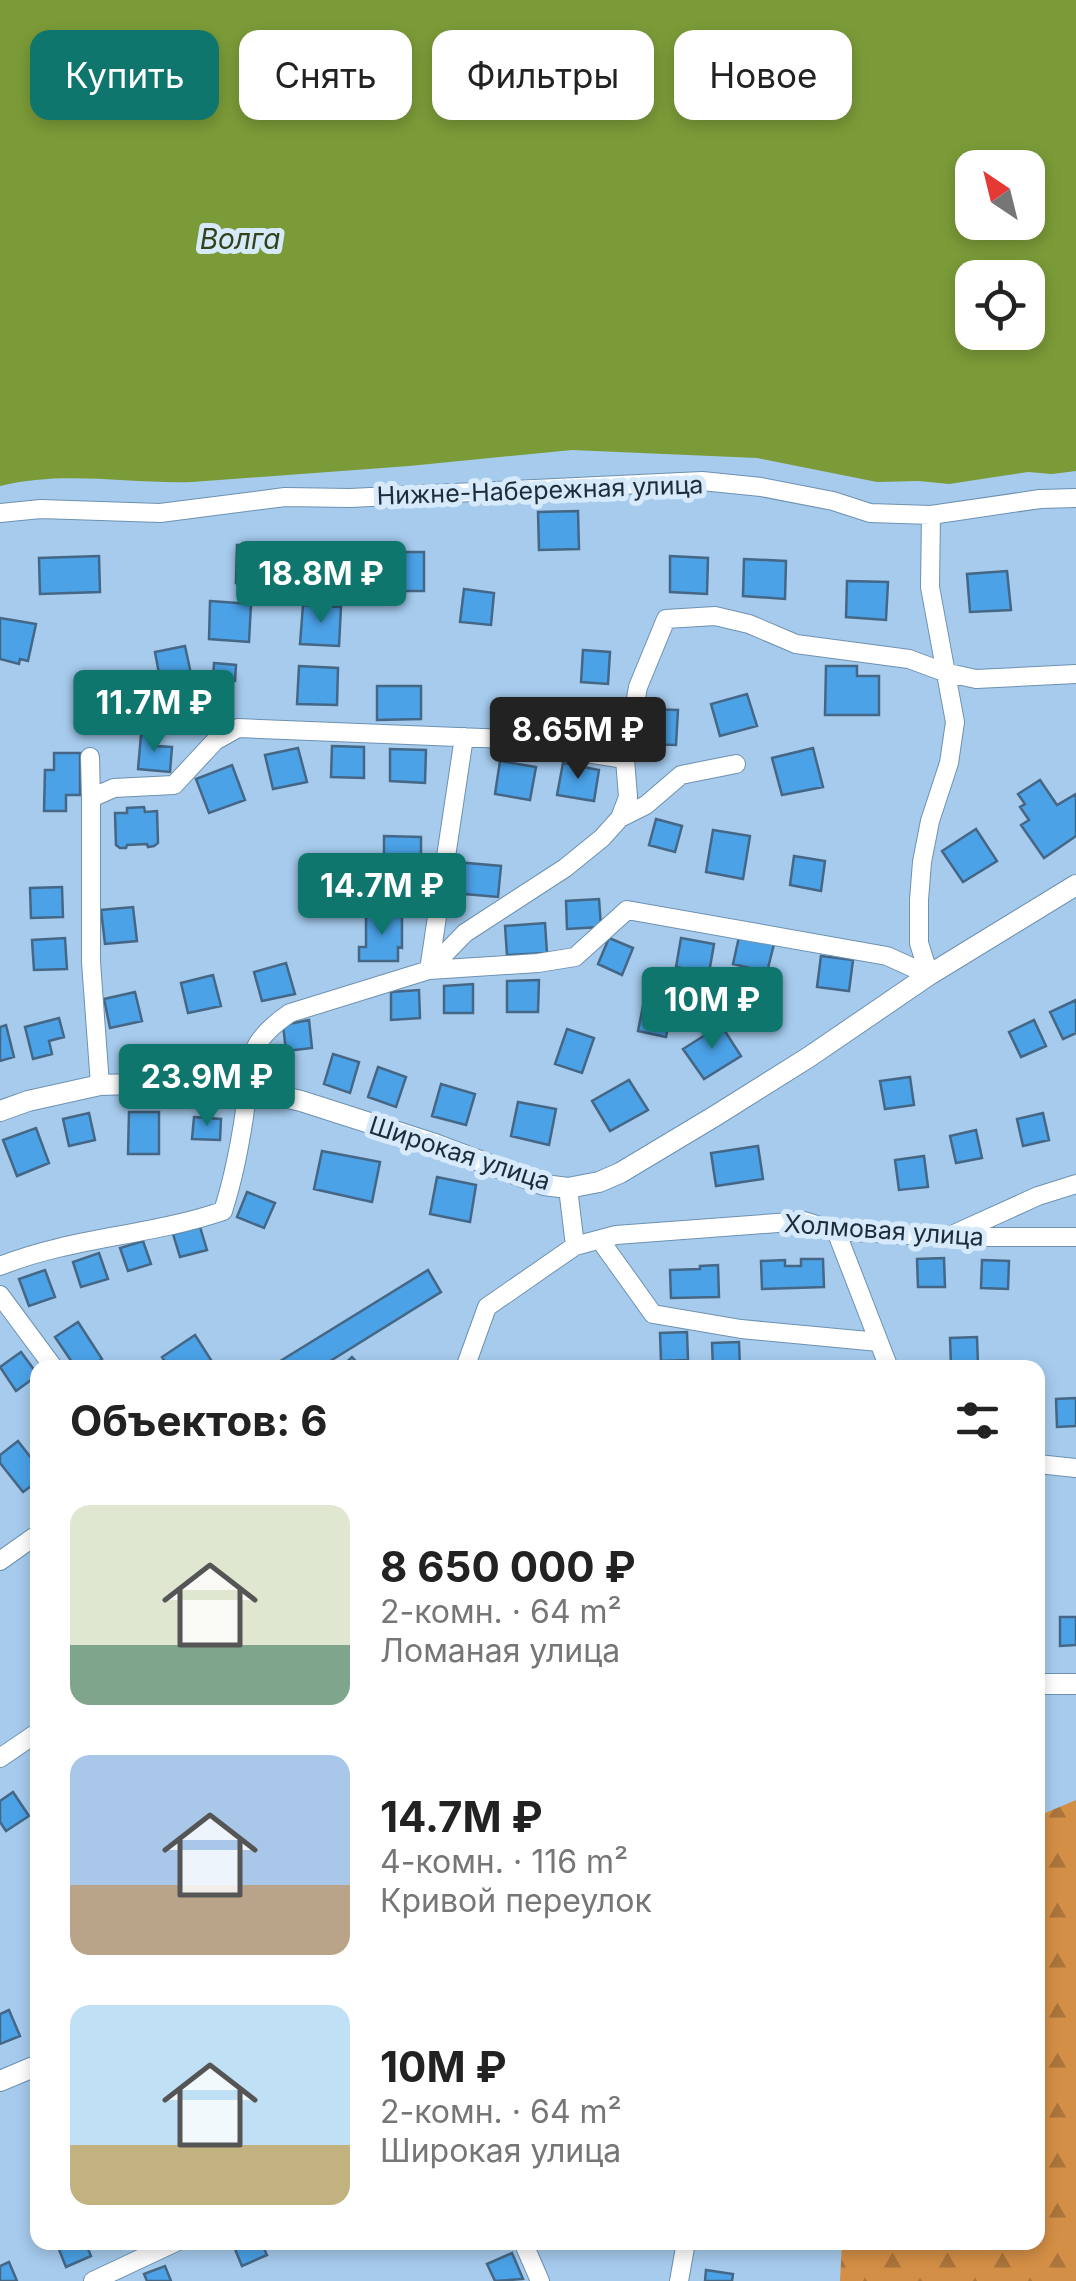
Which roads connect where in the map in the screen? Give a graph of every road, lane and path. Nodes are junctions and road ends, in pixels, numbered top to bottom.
1 (1076, 498) edge
2 (0, 512) edge
3 (931, 516) junction
4 (944, 672) junction
5 (1076, 674) edge
6 (464, 737) junction
7 (90, 757) dead end
8 (625, 759) junction
9 (736, 764) dead end
10 (91, 798) junction
11 (620, 818) junction
12 (1076, 885) edge
13 (430, 970) junction
14 (929, 975) junction
15 (100, 1086) junction
16 (245, 1088) junction
17 (0, 1111) edge
18 (1076, 1184) edge
19 (568, 1188) junction
20 (836, 1230) junction
21 (949, 1237) junction
22 (1076, 1237) edge
23 (600, 1240) junction
24 (575, 1246) junction
25 (0, 1266) edge
26 (0, 1295) edge
27 (878, 1342) junction
28 (48, 1360) edge
29 (468, 1360) edge
30 (886, 1360) edge
31 (1045, 1465) edge
32 (1076, 1468) edge
33 (30, 1540) edge
34 (0, 1562) edge
35 (1045, 1684) edge
36 (1076, 1684) edge
37 (30, 1737) edge
38 (0, 1758) edge
39 (30, 2069) edge
40 (0, 2082) edge
41 (159, 2250) edge
42 (527, 2250) edge
43 (685, 2250) edge
44 (93, 2281) edge
45 (540, 2281) edge
46 (679, 2281) edge

1 - 3 street, Нижне-Набережная улица
2 - 3 street, Нижне-Набережная улица
3 - 4 street
4 - 5 street
4 - 8 street
4 - 14 street
6 - 8 street
6 - 10 street
6 - 13 street
7 - 10 street
8 - 11 street
9 - 11 street
10 - 15 street
11 - 13 street
12 - 14 street, Широкая улица
13 - 14 street
13 - 16 street
14 - 19 street, Широкая улица
15 - 16 street, Широкая улица
15 - 17 street, Широкая улица
16 - 19 street, Широкая улица
16 - 25 street
18 - 21 street
19 - 24 street
20 - 21 street, Холмовая улица
20 - 23 street, Холмовая улица
20 - 27 street
21 - 22 street, Холмовая улица
23 - 24 street, Холмовая улица
23 - 27 street
24 - 29 street
26 - 28 street
27 - 30 street
31 - 32 street
33 - 34 street
35 - 36 street
37 - 38 street
39 - 40 street
41 - 44 street
42 - 45 street
43 - 46 street

